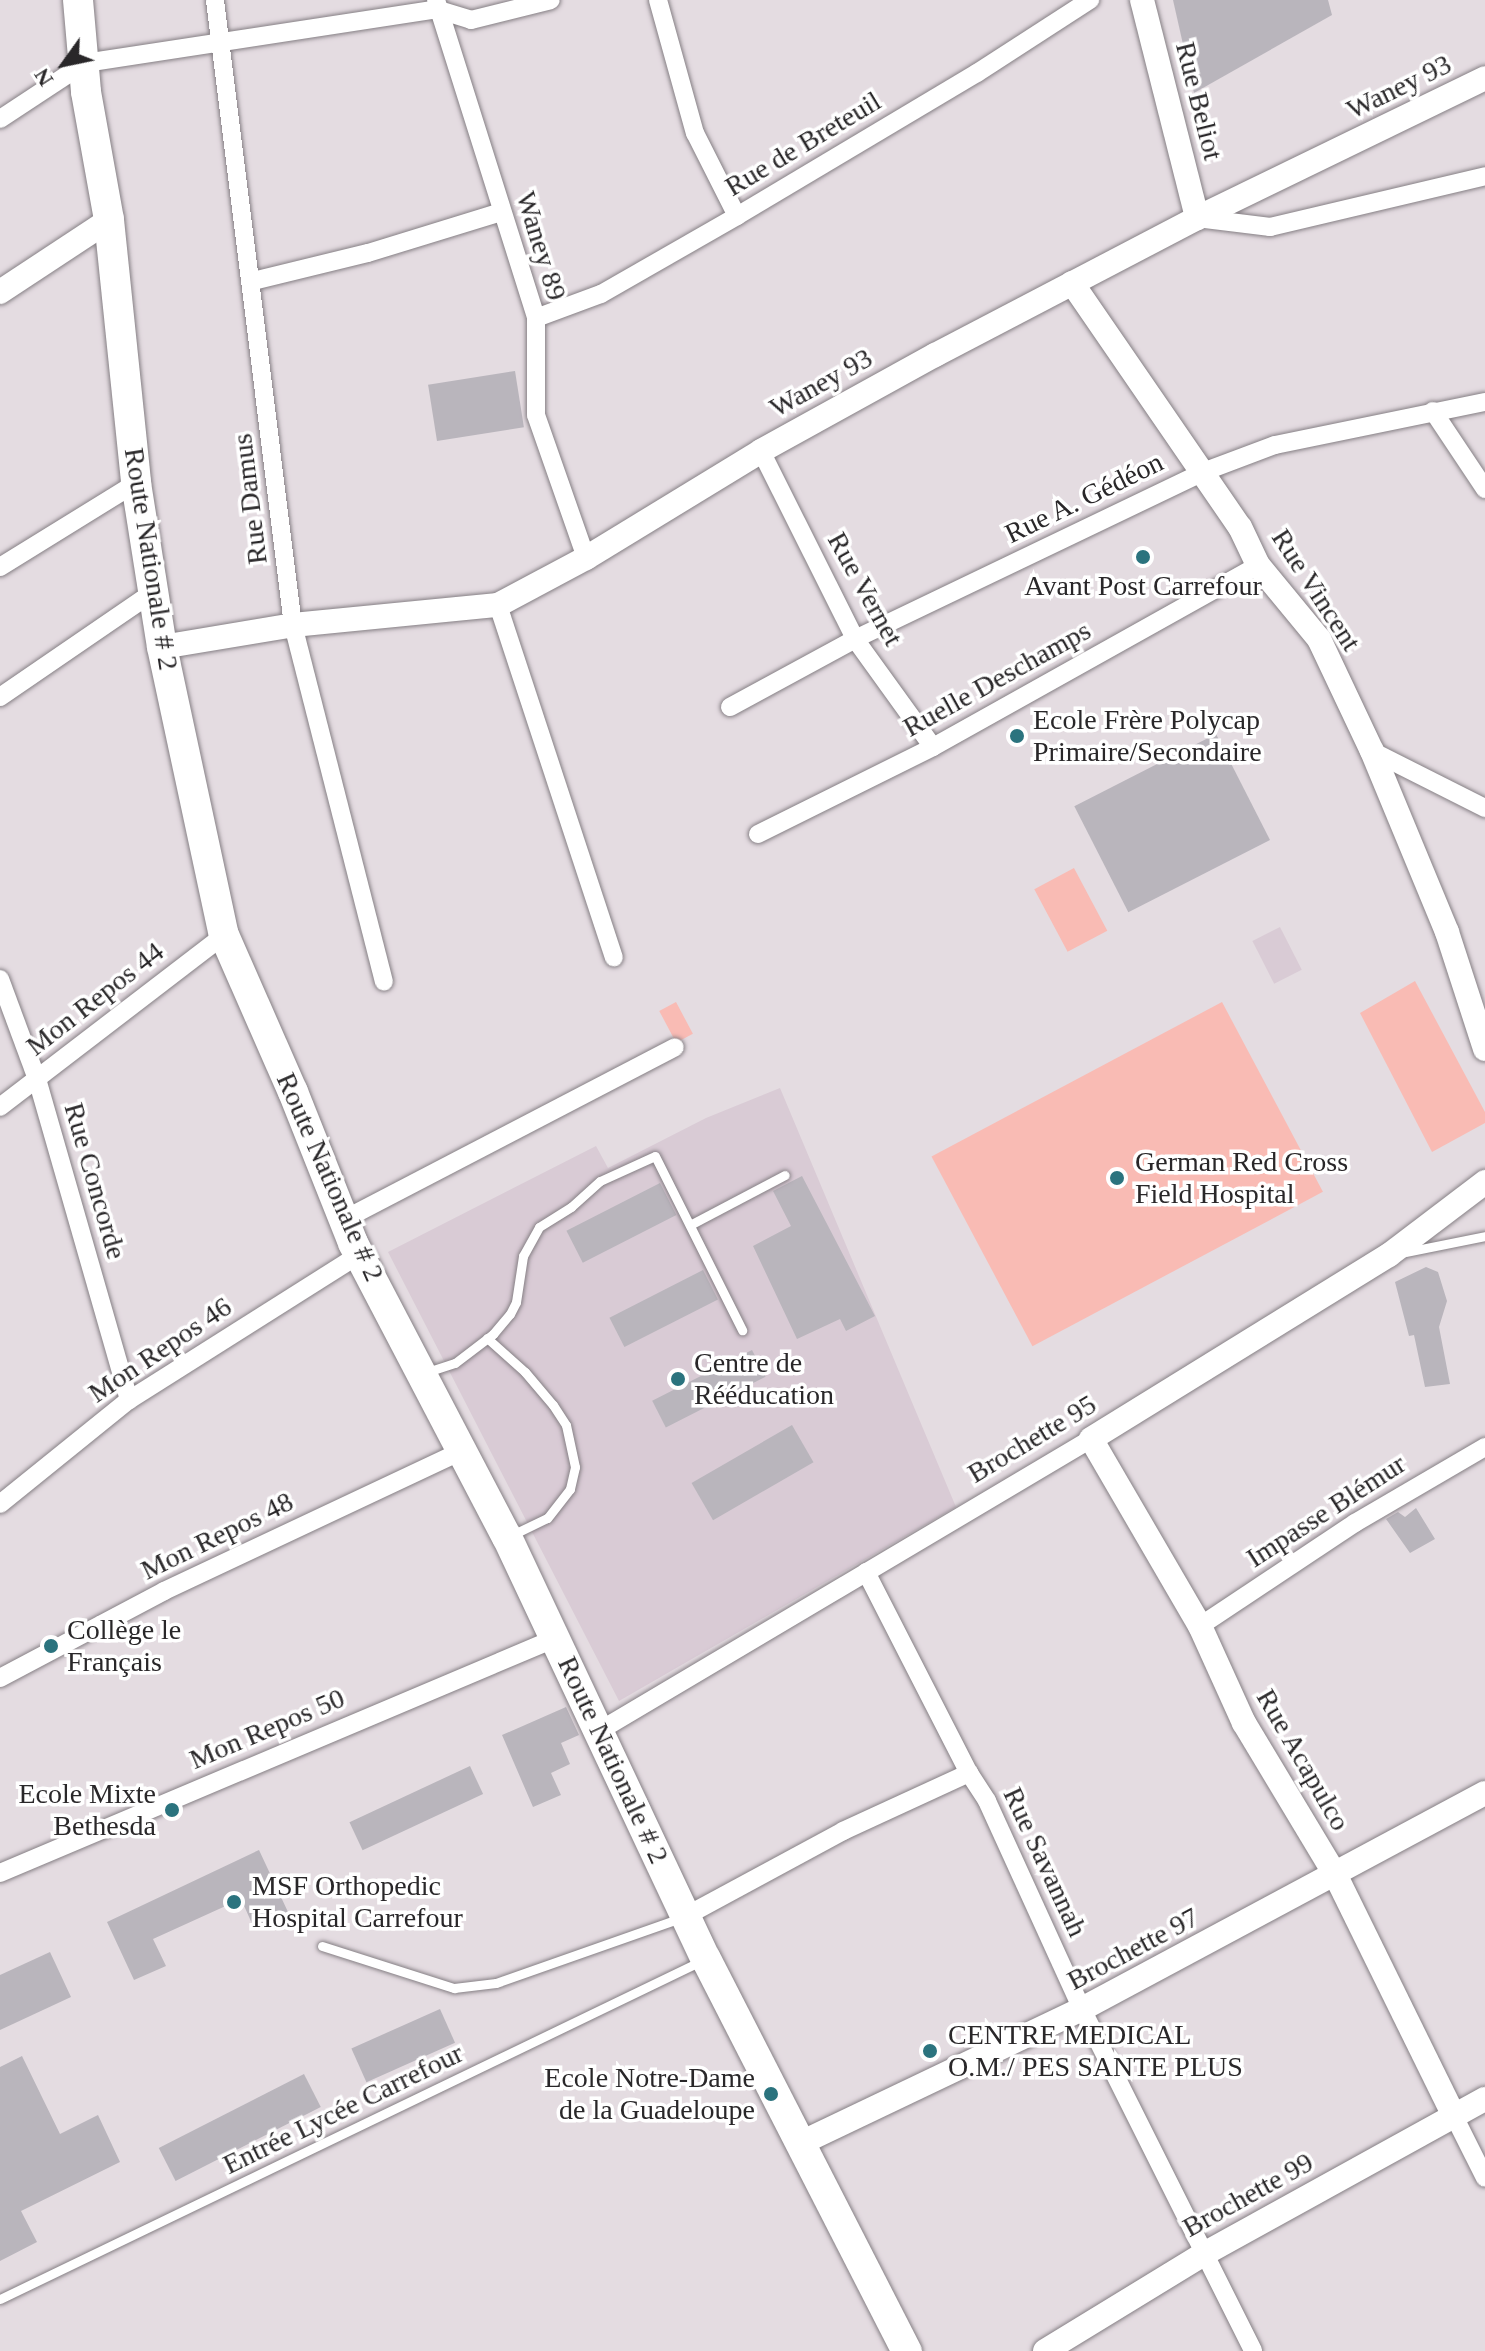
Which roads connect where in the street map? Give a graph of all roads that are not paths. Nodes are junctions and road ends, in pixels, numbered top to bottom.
1 (78, 0) edge
2 (215, 0) edge
3 (551, 0) edge
4 (658, 0) edge
5 (1090, 0) edge
6 (1142, 0) edge
7 (436, 4) edge
8 (222, 42) junction
9 (85, 63) junction
10 (1485, 78) edge
11 (0, 119) edge
12 (1485, 176) edge
13 (501, 212) junction
14 (737, 216) junction
15 (1197, 218) junction
16 (109, 220) junction
17 (253, 281) junction
18 (1072, 283) junction
19 (0, 292) edge
20 (536, 318) junction
21 (1485, 402) edge
22 (1433, 411) junction
23 (761, 451) junction
24 (1203, 472) junction
25 (136, 483) junction
26 (1485, 489) edge
27 (586, 558) junction
28 (1258, 565) junction
29 (0, 567) edge
30 (155, 591) junction
31 (498, 605) junction
32 (293, 625) junction
33 (855, 639) junction
34 (162, 647) junction
35 (0, 697) edge
36 (730, 707) dead end
37 (933, 747) junction
38 (1372, 751) junction
39 (1485, 808) edge
40 (758, 834) dead end
41 (224, 935) junction
42 (614, 957) dead end
43 (0, 979) edge
44 (384, 982) dead end
45 (675, 1047) dead end
46 (1485, 1049) edge
47 (37, 1079) junction
48 (0, 1107) edge
49 (785, 1175) dead end
50 (1485, 1182) edge
51 (343, 1220) junction
52 (690, 1225) junction
53 (1485, 1236) edge
54 (360, 1254) junction
55 (1389, 1255) junction
56 (742, 1330) dead end
57 (487, 1338) junction
58 (424, 1373) junction
59 (129, 1400) junction
60 (1091, 1439) junction
61 (1485, 1447) edge
62 (462, 1451) junction
63 (0, 1504) edge
64 (507, 1537) junction
65 (866, 1572) junction
66 (1200, 1626) junction
67 (556, 1638) junction
68 (0, 1678) edge
69 (599, 1731) junction
70 (969, 1773) junction
71 (1485, 1793) edge
72 (0, 1873) edge
73 (1336, 1876) junction
74 (686, 1916) junction
75 (322, 1946) dead end
76 (706, 1959) junction
77 (1082, 2009) junction
78 (1485, 2099) edge
79 (1454, 2116) junction
80 (801, 2143) junction
81 (1485, 2178) edge
82 (1204, 2254) junction
83 (0, 2299) edge
84 (907, 2351) edge
85 (1045, 2351) edge
86 (1253, 2351) edge

1 - 9 main road, Route Nationale # 2
2 - 8 street, Rue Damus
3 - 7 street
4 - 14 street
5 - 14 street, Rue de Breteuil
6 - 15 street, Rue Beliot
7 - 8 street
7 - 13 street, Waney 89
8 - 9 street
8 - 17 street, Rue Damus
9 - 11 street
9 - 16 main road, Route Nationale # 2
10 - 15 street, Waney 93
12 - 15 street
13 - 17 street
13 - 20 street, Waney 89
14 - 20 street, Rue de Breteuil
15 - 18 street, Waney 93
16 - 19 street
16 - 25 main road, Route Nationale # 2
17 - 32 street, Rue Damus
18 - 23 street, Waney 93
18 - 24 street, Rue Vincent
20 - 27 street, Waney 89
21 - 22 street, Rue A. Gédéon
22 - 24 street, Rue A. Gédéon
22 - 26 street
23 - 27 street, Waney 93
23 - 33 street, Rue Vernet
24 - 28 street, Rue Vincent
24 - 33 street, Rue A. Gédéon
25 - 29 street
25 - 30 main road, Route Nationale # 2
27 - 31 street, Waney 93
28 - 37 street, Ruelle Deschamps
28 - 38 street, Rue Vincent
30 - 34 main road, Route Nationale # 2
30 - 35 street
31 - 32 street, Waney 93
31 - 42 street
32 - 34 street, Waney 93
32 - 44 street, Rue Damus
33 - 36 street, Rue A. Gédéon
33 - 37 street, Rue Vernet
34 - 41 main road, Route Nationale # 2
37 - 40 street, Ruelle Deschamps
38 - 39 street
38 - 46 street, Rue Vincent
41 - 47 street, Mon Repos 44
41 - 51 main road, Route Nationale # 2
43 - 47 street, Rue Concorde
45 - 51 street
47 - 48 street, Mon Repos 44
47 - 59 street, Rue Concorde
49 - 52 lane
50 - 55 street, Brochette 95
51 - 54 main road, Route Nationale # 2
52 - 56 lane
52 - 57 lane
53 - 55 lane
54 - 58 main road, Route Nationale # 2
54 - 59 street, Mon Repos 46
55 - 60 street, Brochette 95
57 - 58 lane
57 - 64 lane
58 - 62 main road, Route Nationale # 2
59 - 63 street, Mon Repos 46
60 - 65 street, Brochette 95
60 - 66 street, Rue Acapulco
61 - 66 street, Impasse Blémur
62 - 64 main road, Route Nationale # 2
62 - 68 street, Mon Repos 48
64 - 67 main road, Route Nationale # 2
65 - 69 street, Brochette 95
65 - 70 street, Rue Savannah
66 - 73 street, Rue Acapulco
67 - 69 main road, Route Nationale # 2
67 - 72 street, Mon Repos 50
69 - 74 main road, Route Nationale # 2
70 - 74 street
70 - 77 street, Rue Savannah
71 - 73 street, Brochette 97
73 - 77 street, Brochette 97
73 - 79 street, Rue Acapulco
74 - 75 lane
74 - 76 main road, Route Nationale # 2
76 - 80 main road, Route Nationale # 2
76 - 83 lane, Entrée Lycée Carrefour
77 - 80 street, Brochette 97
77 - 82 street, Rue Savannah
78 - 79 street, Brochette 99
79 - 81 street
79 - 82 street, Brochette 99
80 - 84 main road, Route Nationale # 2
82 - 85 street, Brochette 99
82 - 86 street, Rue Savannah

